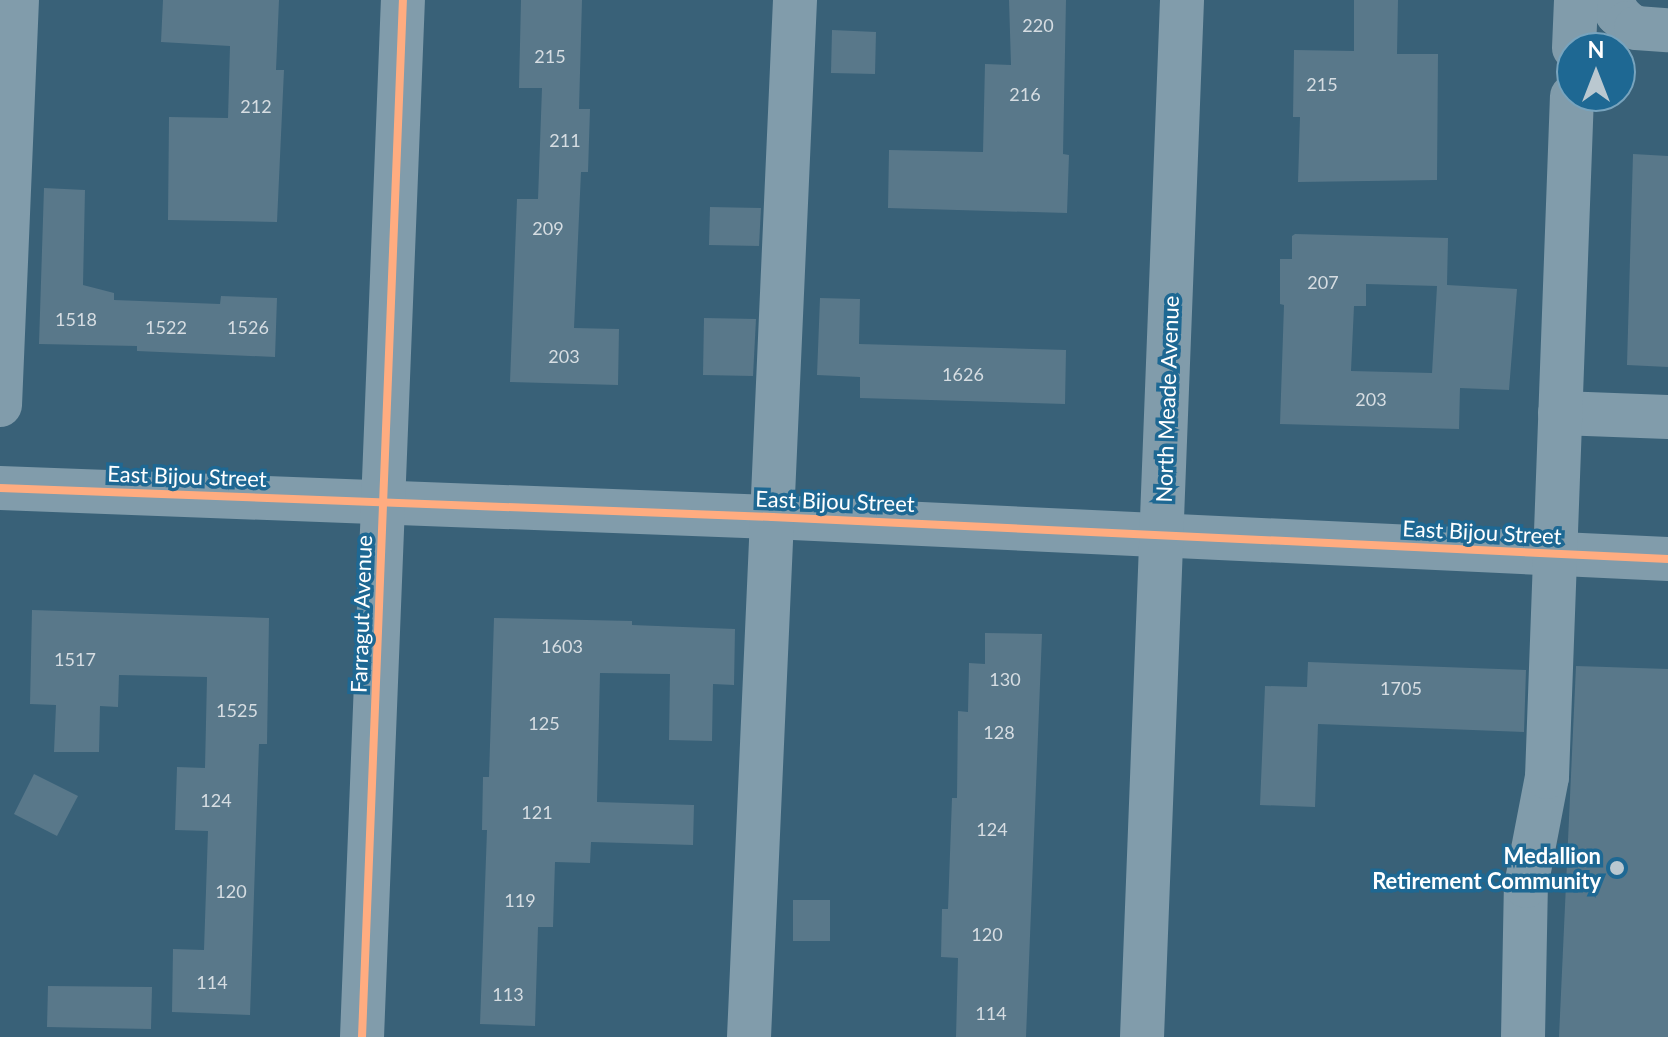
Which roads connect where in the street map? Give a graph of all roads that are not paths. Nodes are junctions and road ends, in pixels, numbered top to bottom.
1 (17, 0) edge
2 (403, 0) edge
3 (795, 0) edge
4 (1182, 0) edge
5 (1576, 0) edge
6 (1613, 0) edge
7 (1668, 30) edge
8 (1575, 32) edge
9 (1571, 112) edge
10 (0, 405) edge
11 (1560, 413) junction
12 (1668, 417) edge
13 (0, 488) edge
14 (384, 501) junction
15 (772, 517) junction
16 (1162, 534) junction
17 (1555, 554) junction
18 (1668, 559) edge
19 (362, 1037) edge
20 (749, 1037) edge
21 (1142, 1037) edge
22 (1523, 1037) edge

1 - 10 street
2 - 14 street, Farragut Avenue
3 - 15 street
4 - 16 street, North Meade Avenue
5 - 8 street
6 - 7 street
9 - 11 street
11 - 12 street
11 - 17 street
13 - 14 street, East Bijou Street
14 - 15 street, East Bijou Street
14 - 19 street, Farragut Avenue
15 - 16 street, East Bijou Street
15 - 20 street
16 - 17 street, East Bijou Street
16 - 21 street, North Meade Avenue
17 - 18 street, East Bijou Street
17 - 22 street

